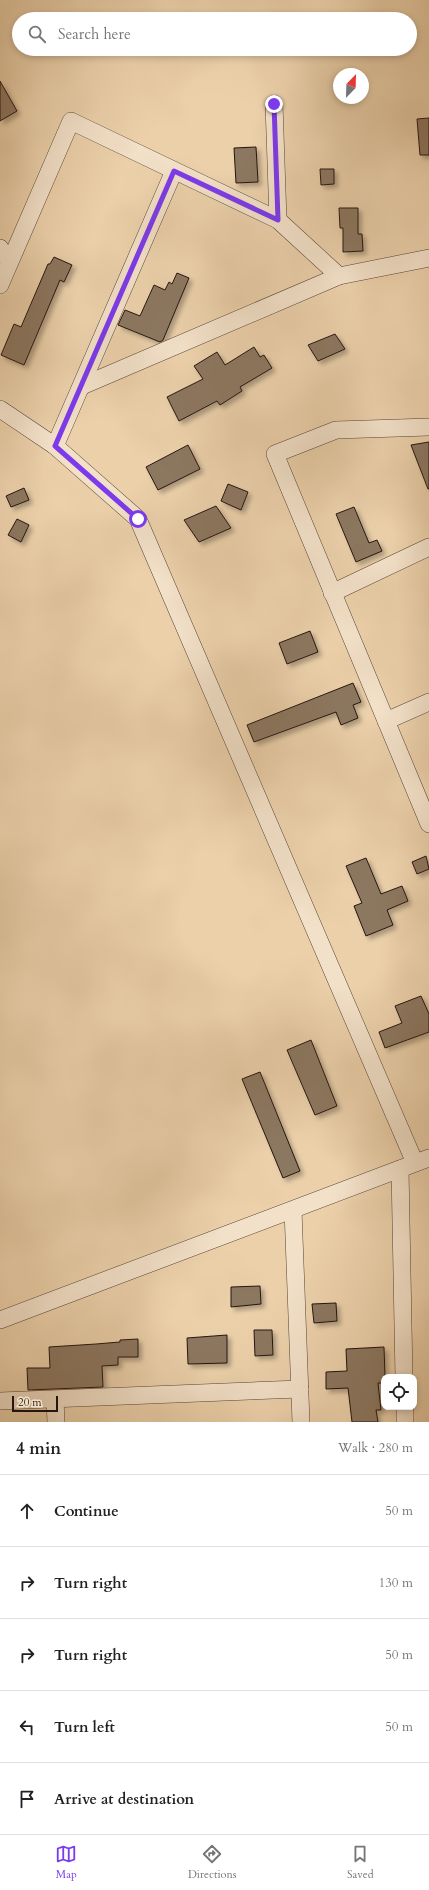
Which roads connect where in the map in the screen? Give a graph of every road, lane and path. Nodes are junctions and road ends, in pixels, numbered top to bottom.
1 (274, 104) dead end
2 (174, 171) junction
3 (278, 220) junction
4 (5, 253) edge
5 (429, 258) edge
6 (339, 276) junction
7 (0, 284) edge
8 (82, 386) junction
9 (4, 417) edge
10 (429, 427) edge
11 (55, 446) junction
12 (429, 548) edge
13 (332, 593) junction
14 (429, 702) edge
15 (386, 721) junction
16 (429, 824) edge
17 (422, 1161) edge
18 (400, 1169) junction
19 (293, 1210) junction
20 (0, 1320) edge
21 (404, 1374) edge
22 (300, 1389) junction
23 (55, 1400) junction
24 (0, 1401) edge
25 (405, 1410) edge
26 (56, 1422) edge
27 (302, 1422) edge
28 (405, 1422) edge

1 - 3 street
2 - 3 street
2 - 4 street
2 - 8 street
3 - 6 street
4 - 7 street
5 - 6 street
6 - 8 street
8 - 11 street
9 - 11 street
10 - 13 street
11 - 17 street
12 - 13 street
13 - 15 street
14 - 15 street
15 - 16 street
17 - 18 street
18 - 19 street
18 - 21 street
19 - 20 street
19 - 22 street
22 - 23 street
22 - 27 street
23 - 24 street
23 - 26 street
25 - 28 street

